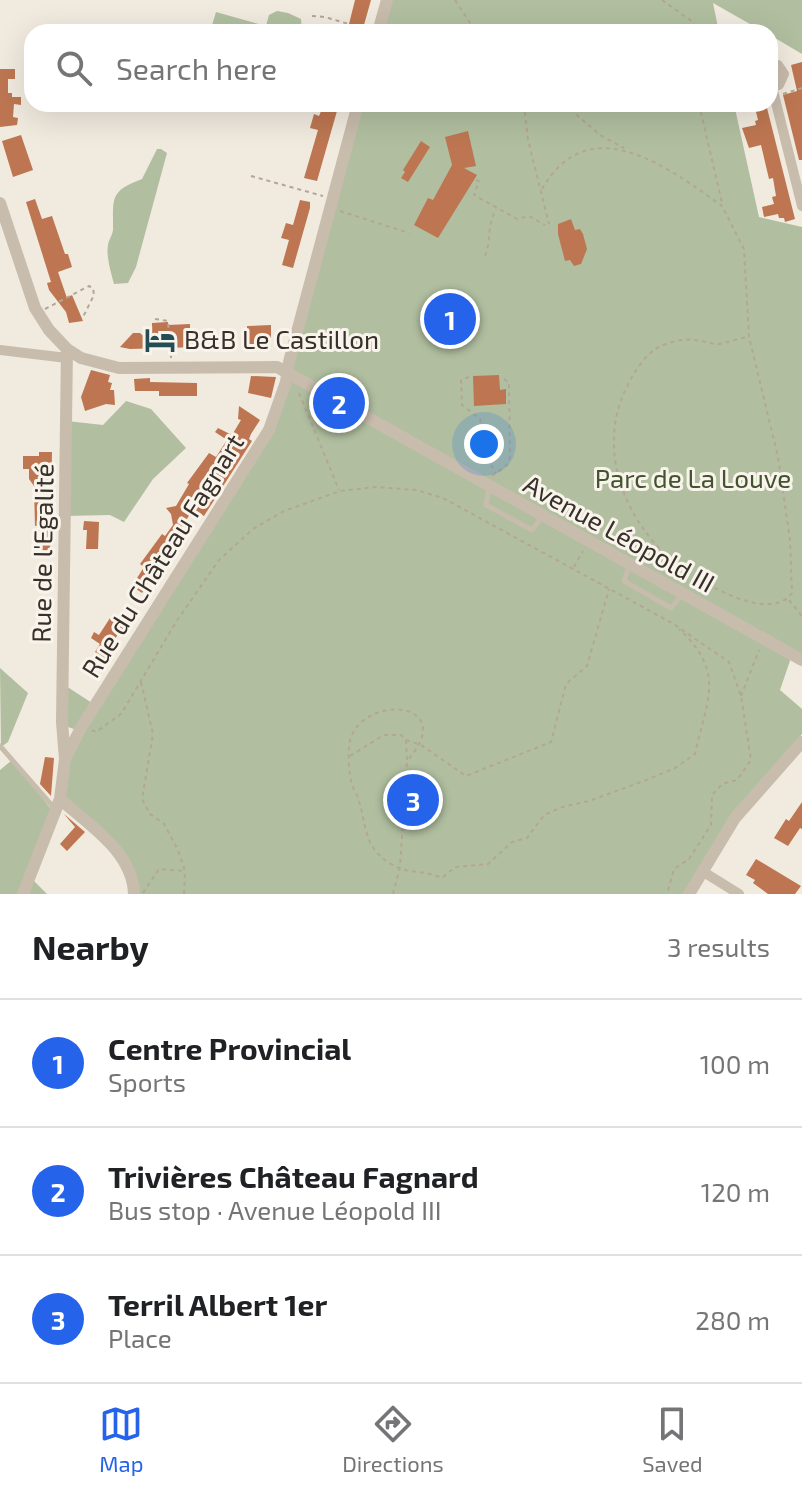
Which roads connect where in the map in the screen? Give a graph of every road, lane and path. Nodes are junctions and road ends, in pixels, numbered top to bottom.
1 (387, 0) edge
2 (455, 0) edge
3 (662, 0) edge
4 (312, 16) dead end
5 (349, 24) edge
6 (379, 24) edge
7 (471, 24) edge
8 (694, 24) edge
9 (778, 65) edge
10 (778, 85) edge
11 (802, 88) edge
12 (778, 90) edge
13 (356, 112) edge
14 (525, 112) edge
15 (573, 112) edge
16 (701, 112) edge
17 (778, 112) edge
18 (630, 152) junction
19 (251, 176) dead end
20 (476, 180) dead end
21 (542, 189) junction
22 (0, 203) edge
23 (336, 205) junction
24 (722, 206) junction
25 (802, 206) edge
26 (496, 208) junction
27 (409, 233) dead end
28 (485, 256) dead end
29 (37, 313) junction
30 (83, 317) dead end
31 (155, 319) dead end
32 (749, 337) junction
33 (0, 350) edge
34 (67, 353) junction
35 (171, 367) junction
36 (289, 373) junction
37 (469, 377) dead end
38 (502, 378) dead end
39 (496, 473) junction
40 (488, 486) junction
41 (340, 491) junction
42 (588, 542) junction
43 (574, 568) junction
44 (610, 588) junction
45 (788, 599) junction
46 (802, 616) edge
47 (672, 623) junction
48 (769, 642) junction
49 (802, 660) edge
50 (140, 681) junction
51 (741, 696) junction
52 (82, 726) junction
53 (406, 740) junction
54 (802, 742) edge
55 (421, 745) junction
56 (0, 746) edge
57 (349, 757) junction
58 (65, 759) junction
59 (407, 761) junction
60 (57, 804) junction
61 (400, 867) junction
62 (185, 871) junction
63 (702, 871) junction
64 (23, 894) edge
65 (134, 894) edge
66 (143, 894) edge
67 (184, 894) edge
68 (393, 894) edge
69 (667, 894) edge
70 (689, 894) edge
71 (739, 894) edge

1 - 6 street
2 - 7 path
3 - 8 path
4 - 5 path
9 - 10 street
11 - 12 path
13 - 23 street, Rue du Château Fagnart
14 - 21 path
15 - 18 path
16 - 24 path
17 - 25 street
18 - 21 path
18 - 24 path
19 - 23 path
20 - 26 path
21 - 26 path
22 - 29 street
23 - 27 path
23 - 36 street, Rue du Château Fagnart
24 - 32 path
26 - 28 path
29 - 30 path
29 - 34 street
31 - 35 path
32 - 45 path
32 - 45 path
33 - 34 street
34 - 35 street
34 - 58 street, Rue de l'Egalité
35 - 36 street
36 - 40 street, Avenue Léopold III
36 - 41 path
36 - 52 street, Rue du Château Fagnart
37 - 39 path
38 - 39 path
39 - 40 path
40 - 42 street, Avenue Léopold III
41 - 43 path
41 - 50 path
42 - 43 path
42 - 48 street, Avenue Léopold III
43 - 44 path
44 - 47 path
44 - 55 path
45 - 46 path
47 - 51 path
47 - 61 path
48 - 49 street, Avenue Léopold III
48 - 51 path
50 - 52 path
50 - 62 path
51 - 69 path
52 - 58 street, Rue du Château Fagnart
53 - 55 path
53 - 57 path
53 - 59 path
54 - 63 street
55 - 57 path
55 - 59 path
56 - 60 lane
57 - 61 path
58 - 60 street
59 - 61 path
60 - 64 street
60 - 65 street
61 - 68 path
62 - 66 path
62 - 67 path
63 - 70 street
63 - 71 street

